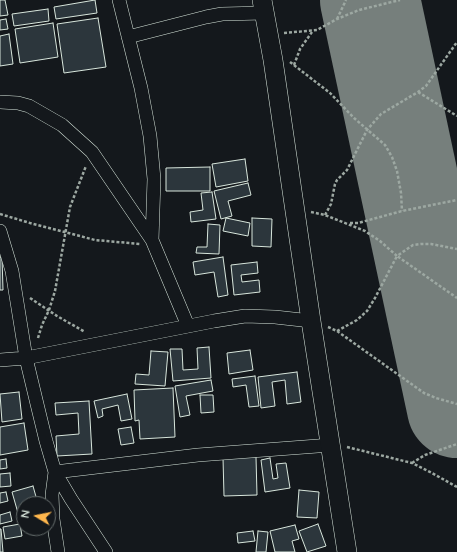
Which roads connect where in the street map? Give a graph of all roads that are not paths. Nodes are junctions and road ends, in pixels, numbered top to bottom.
1 (119, 0) edge
2 (263, 7) edge
3 (128, 37) junction
4 (0, 102) edge
5 (0, 231) edge
6 (153, 242) junction
7 (311, 321) junction
8 (188, 326) junction
9 (31, 357) junction
10 (0, 360) edge
11 (331, 445) junction
12 (55, 472) junction
13 (58, 552) edge
14 (106, 552) edge
15 (348, 552) edge

1 - 3 street
2 - 3 street
2 - 7 street
3 - 6 street
4 - 6 street
5 - 9 street
6 - 8 street
7 - 8 street
7 - 11 street
8 - 9 street
9 - 10 street
9 - 12 street
11 - 12 street
11 - 15 street
12 - 13 street
12 - 14 street

